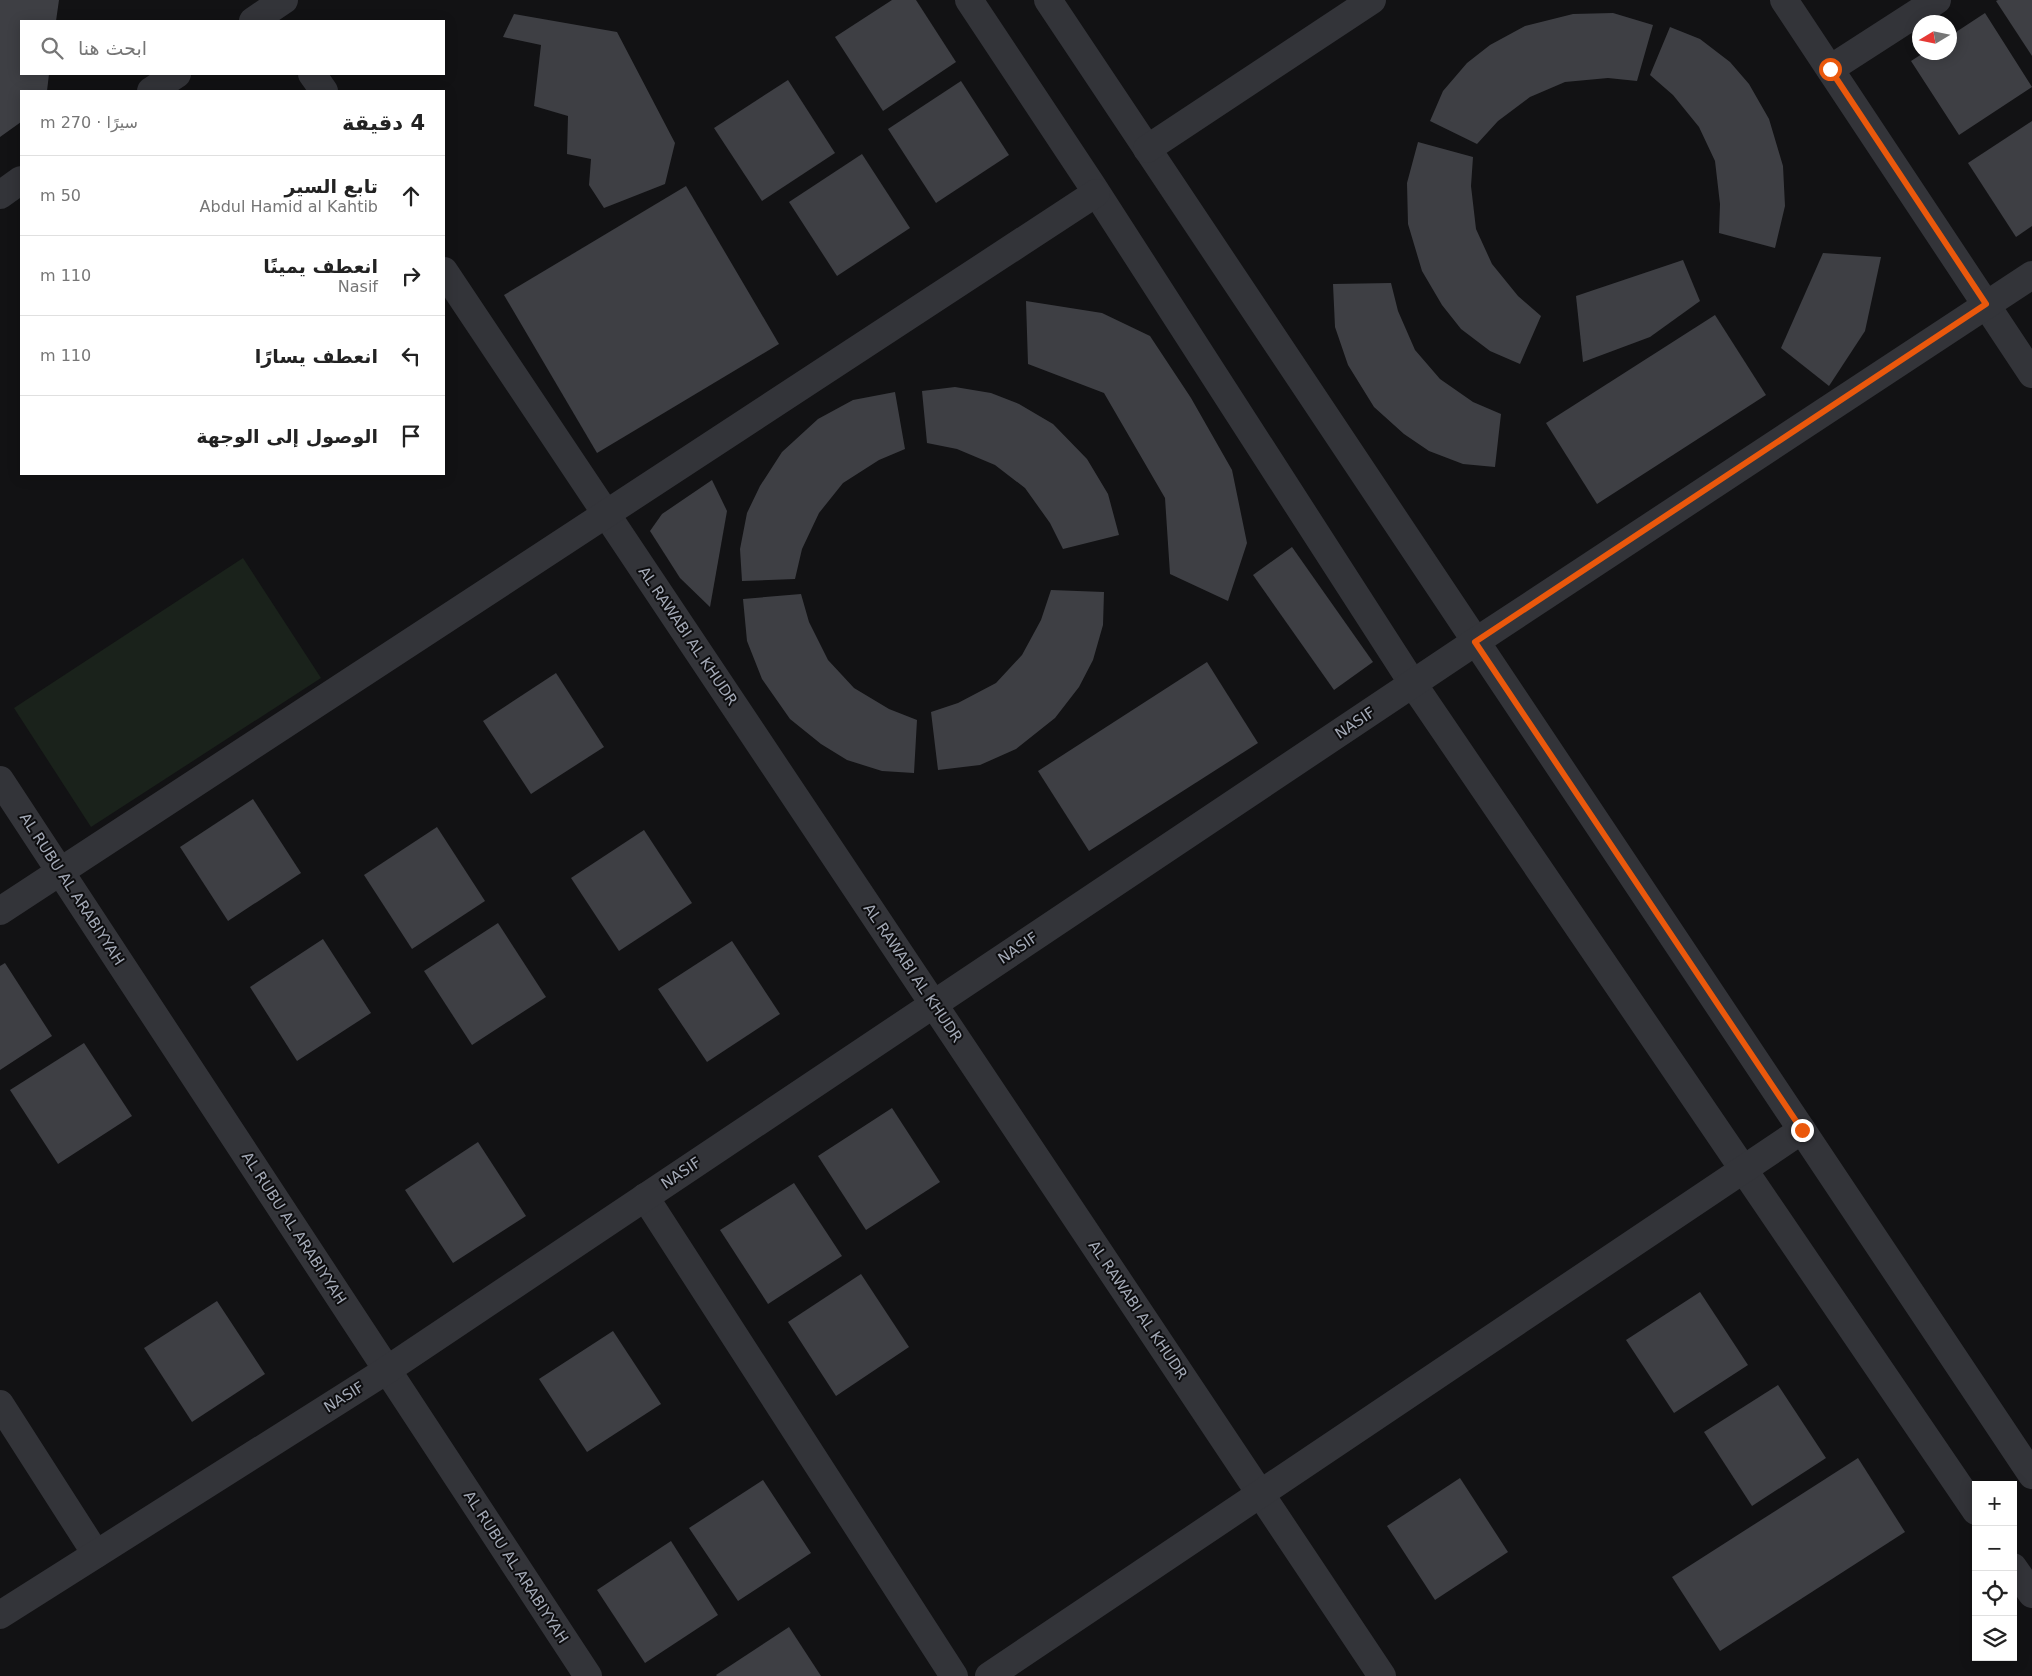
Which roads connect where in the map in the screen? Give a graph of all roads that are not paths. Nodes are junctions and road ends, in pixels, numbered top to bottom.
1 (969, 0) edge
2 (1048, 0) edge
3 (1372, 0) edge
4 (1784, 0) edge
5 (1937, 0) edge
6 (1830, 69) junction
7 (175, 75) edge
8 (313, 75) edge
9 (153, 90) edge
10 (323, 90) edge
11 (1147, 149) junction
12 (20, 181) edge
13 (1096, 193) junction
14 (0, 195) edge
15 (445, 272) edge
16 (2032, 275) edge
17 (1986, 304) junction
18 (2032, 374) edge
19 (606, 514) junction
20 (1475, 642) junction
21 (1413, 684) junction
22 (0, 780) edge
23 (60, 871) junction
24 (0, 911) edge
25 (934, 1004) junction
26 (1802, 1130) junction
27 (1745, 1169) junction
28 (645, 1197) junction
29 (387, 1370) junction
30 (0, 1404) edge
31 (2032, 1475) edge
32 (1261, 1494) junction
33 (1972, 1505) edge
34 (96, 1554) junction
35 (2016, 1571) edge
36 (2032, 1594) edge
37 (0, 1615) edge
38 (588, 1676) edge
39 (954, 1676) edge
40 (989, 1676) edge
41 (1382, 1676) edge

1 - 13 street
2 - 11 street
3 - 11 street
4 - 6 street
5 - 6 street
6 - 17 street
7 - 9 street
8 - 10 street
11 - 20 street
12 - 14 street
13 - 19 street
13 - 21 street
15 - 19 street, AL RAWABI AL KHUDR
16 - 17 street, NASIF
17 - 18 street
17 - 20 street, NASIF
19 - 23 street
19 - 25 street, AL RAWABI AL KHUDR
20 - 21 street, NASIF
20 - 26 street
21 - 25 street, NASIF
21 - 27 street
22 - 23 street, AL RUBU AL ARABIYYAH
23 - 24 street
23 - 29 street, AL RUBU AL ARABIYYAH
25 - 28 street, NASIF
25 - 32 street, AL RAWABI AL KHUDR
26 - 27 street
26 - 31 street
27 - 32 street
27 - 33 street
28 - 29 street, NASIF
28 - 39 street
29 - 34 street, NASIF
29 - 38 street, AL RUBU AL ARABIYYAH
30 - 34 street
32 - 40 street
32 - 41 street, AL RAWABI AL KHUDR
34 - 37 street, NASIF
35 - 36 street

